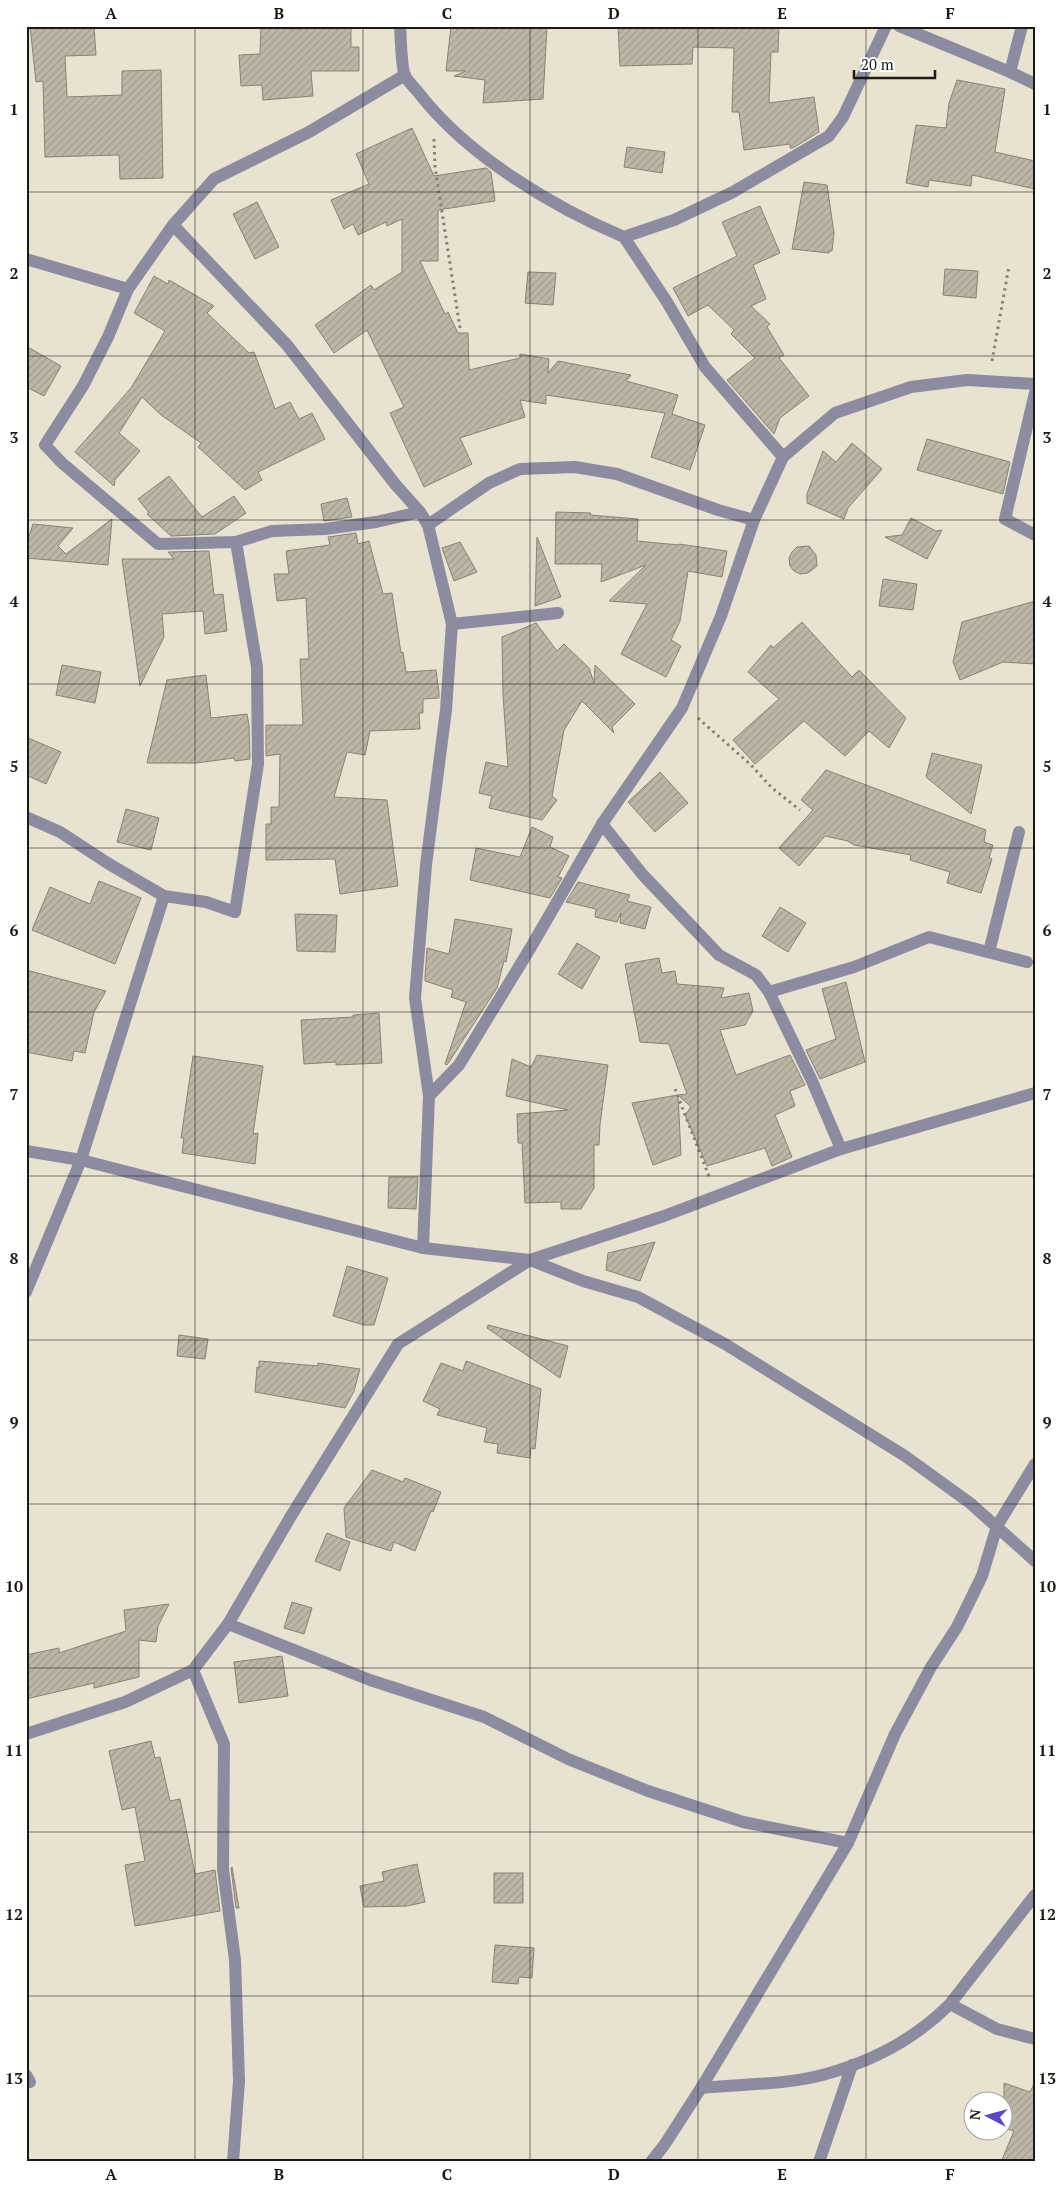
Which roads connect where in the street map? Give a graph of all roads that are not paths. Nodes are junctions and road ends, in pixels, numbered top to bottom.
1 (400, 26) edge
2 (886, 26) edge
3 (899, 26) edge
4 (1022, 26) edge
5 (1010, 72) junction
6 (405, 75) junction
7 (1035, 84) edge
8 (173, 225) junction
9 (624, 237) junction
10 (26, 259) edge
11 (128, 289) junction
12 (1035, 384) edge
13 (1035, 393) edge
14 (783, 457) junction
15 (420, 512) junction
16 (754, 520) junction
17 (428, 525) junction
18 (1035, 535) edge
19 (236, 542) junction
20 (558, 613) dead end
21 (452, 624) junction
22 (26, 817) edge
23 (602, 824) junction
24 (1019, 832) dead end
25 (164, 896) junction
26 (989, 952) junction
27 (1027, 962) dead end
28 (769, 992) junction
29 (1035, 1092) edge
30 (429, 1096) junction
31 (841, 1149) junction
32 (26, 1152) edge
33 (81, 1160) junction
34 (423, 1248) junction
35 (530, 1260) junction
36 (26, 1292) edge
37 (1035, 1464) edge
38 (997, 1526) junction
39 (1035, 1561) edge
40 (228, 1624) junction
41 (193, 1670) junction
42 (26, 1734) edge
43 (848, 1843) junction
44 (1035, 1895) edge
45 (950, 2004) junction
46 (1035, 2039) edge
47 (852, 2065) junction
48 (701, 2088) junction
49 (233, 2162) edge
50 (651, 2162) edge
51 (819, 2162) edge

1 - 6 street
2 - 9 street
3 - 5 street
4 - 5 street
5 - 7 street
6 - 8 street
6 - 9 street
8 - 11 street
8 - 15 street
9 - 14 street
10 - 11 street
11 - 19 street
12 - 14 street
13 - 18 street
14 - 16 street
15 - 17 street
15 - 19 street
16 - 17 street
16 - 23 street
17 - 21 street
19 - 25 street
20 - 21 street
21 - 30 street
22 - 25 street
23 - 28 street
23 - 30 street
24 - 26 street
25 - 33 street
26 - 27 street
26 - 28 street
28 - 31 street
29 - 31 street
30 - 34 street
31 - 35 street
32 - 33 street
33 - 34 street
33 - 36 street
34 - 35 street
35 - 38 street
35 - 40 street
37 - 38 street
38 - 39 street
38 - 43 street
40 - 41 street
40 - 43 street
41 - 42 street
41 - 49 street
43 - 48 street
44 - 45 street
45 - 46 street
45 - 47 street
47 - 48 street
47 - 51 street
48 - 50 street

